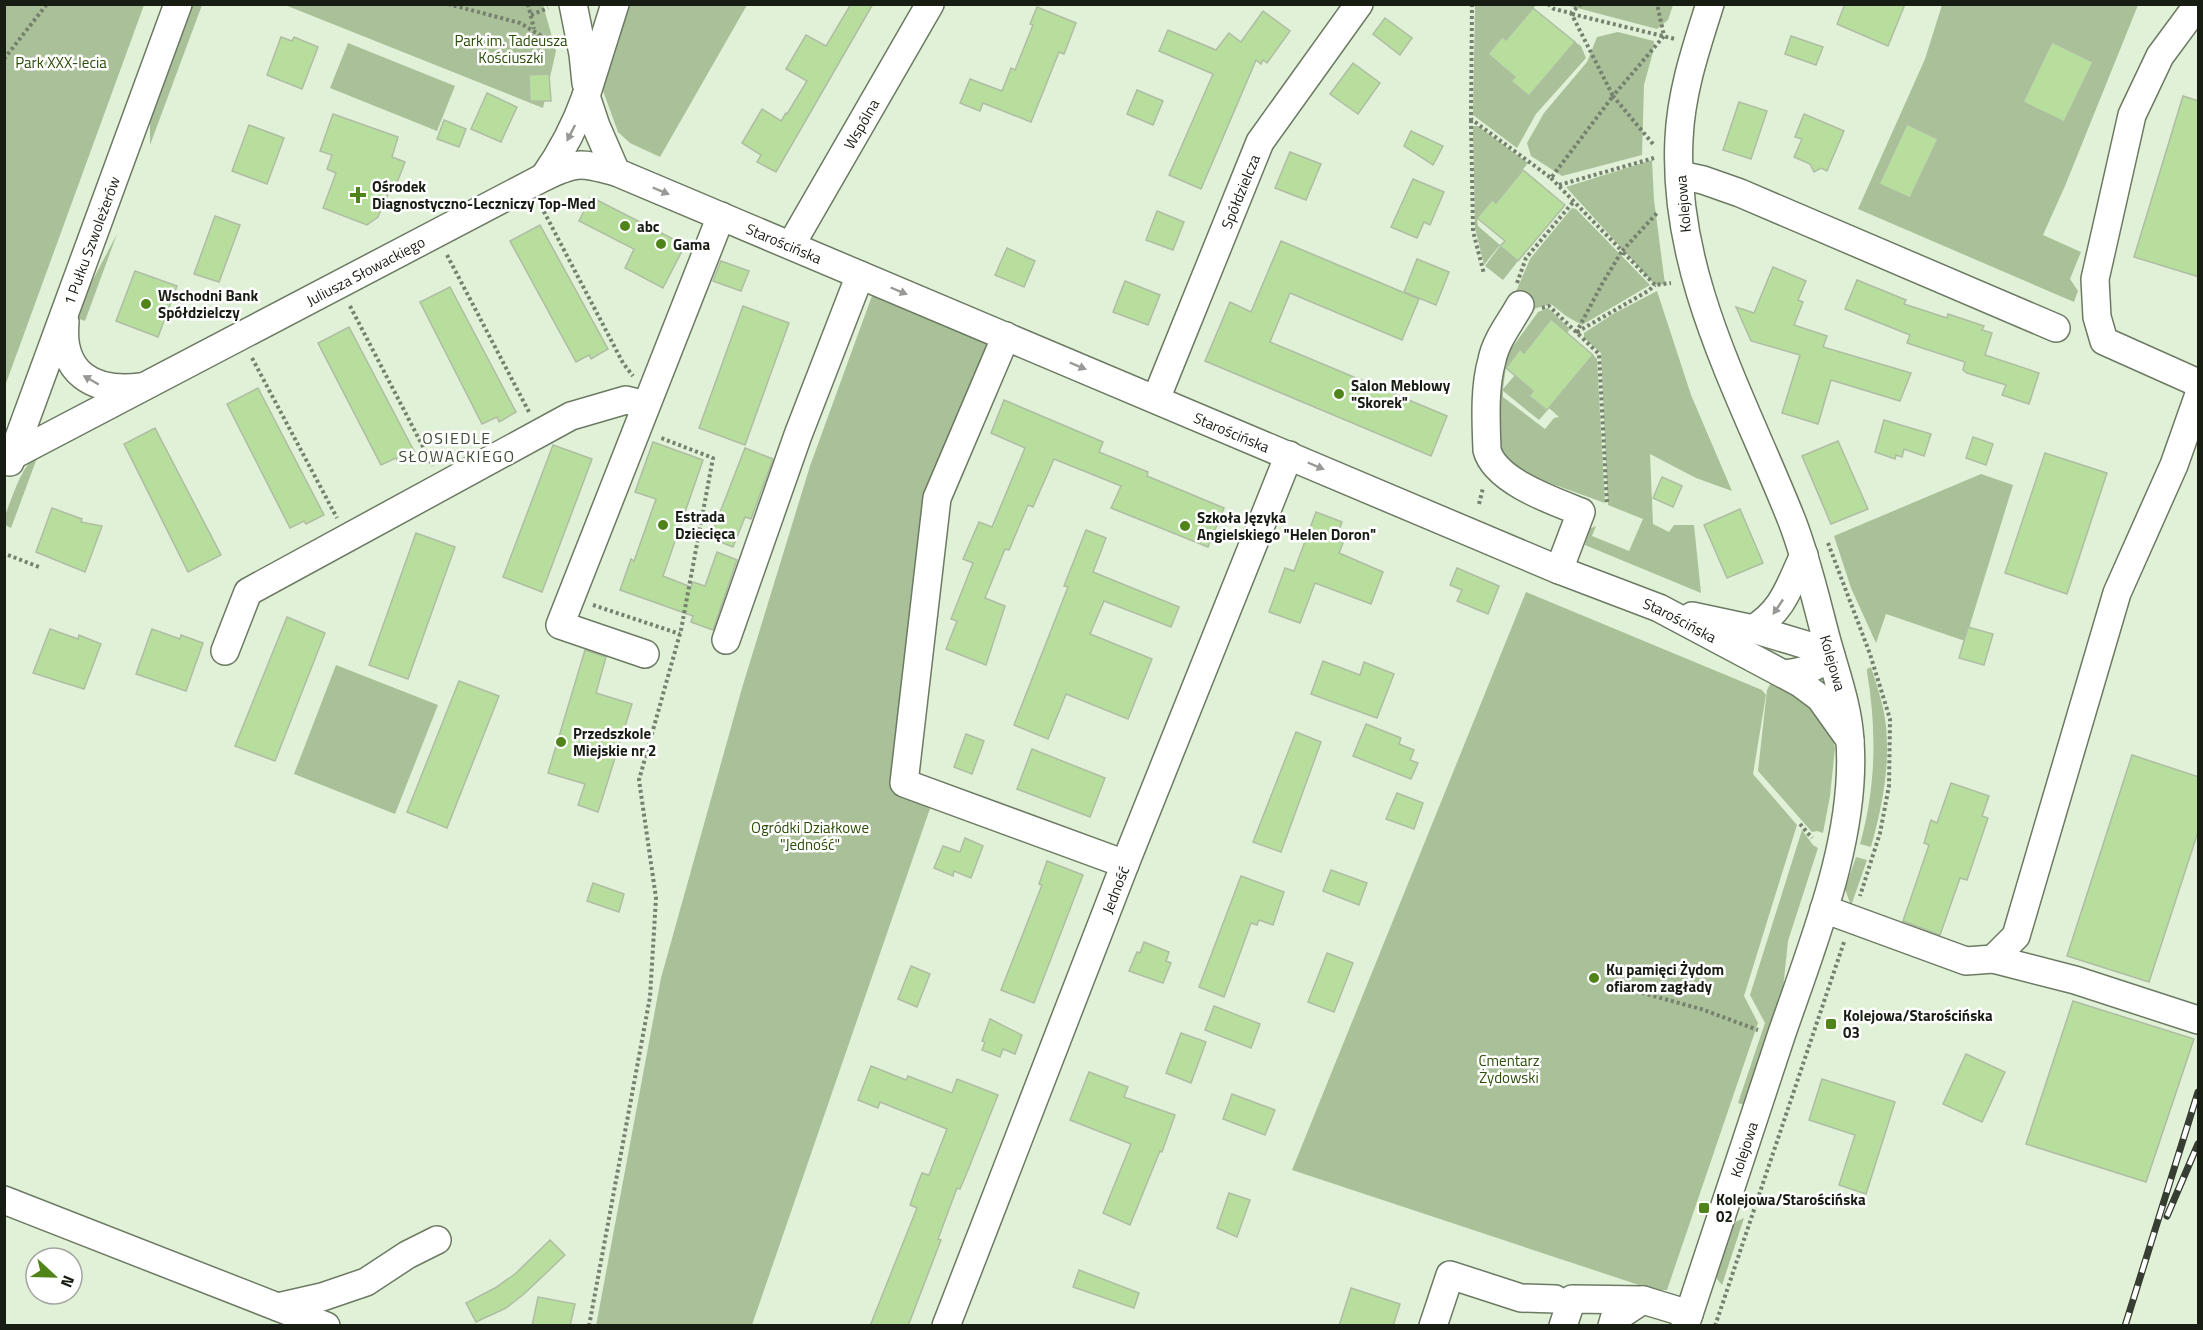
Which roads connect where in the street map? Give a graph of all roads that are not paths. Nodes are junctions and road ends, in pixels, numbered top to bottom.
1 (178, 4) edge
2 (615, 4) edge
3 (930, 4) edge
4 (1359, 4) edge
5 (1710, 4) edge
6 (560, 6) edge
7 (2199, 9) edge
8 (586, 96) junction
9 (586, 164) joint
10 (616, 172) junction
11 (1680, 175) junction
12 (540, 188) junction
13 (721, 216) junction
14 (791, 246) junction
15 (860, 275) junction
16 (1524, 300) road end
17 (68, 306) junction
18 (2055, 328) dead end
19 (1006, 336) junction
20 (2199, 383) edge
21 (148, 386) junction
22 (2199, 397) edge
23 (1156, 399) junction
24 (646, 405) junction
25 (1289, 455) junction
26 (7, 464) edge
27 (1804, 555) junction
28 (1559, 570) junction
29 (1659, 608) junction
30 (1753, 629) junction
31 (726, 640) dead end
32 (225, 651) dead end
33 (645, 654) dead end
34 (1831, 656) junction
35 (1784, 675) junction
36 (1850, 740) junction
37 (1125, 864) junction
38 (1824, 909) junction
39 (1993, 958) junction
40 (2199, 1020) edge
41 (4, 1200) edge
42 (437, 1240) dead end
43 (1564, 1299) junction
44 (1643, 1300) junction
45 (285, 1315) edge
46 (1687, 1320) edge
47 (326, 1326) edge
48 (946, 1326) edge
49 (1433, 1326) edge
50 (1545, 1326) edge
51 (1563, 1326) edge
52 (1612, 1326) edge

1 - 17 street, 1 Pułku Szwoleżerów
2 - 8 street
3 - 14 street, Wspólna
4 - 23 street, Spółdzielcza
5 - 11 street, Kolejowa
6 - 8 street
7 - 20 street
8 - 10 street
8 -> 12 street
9 - 10 street, Starościńska
9 - 12 street, Juliusza Słowackiego
10 -> 13 street, Starościńska
11 - 18 street
11 - 27 street, Kolejowa
12 - 21 street, Juliusza Słowackiego
13 - 14 street, Starościńska
13 - 24 street
14 - 15 street, Starościńska
15 -> 19 street, Starościńska
15 - 31 street
16 - 28 street
21 -> 17 street, Juliusza Słowackiego
17 - 26 street, 1 Pułku Szwoleżerów
19 -> 23 street, Starościńska
19 - 37 street
21 - 26 street, Juliusza Słowackiego
22 - 39 street
23 - 25 street, Starościńska
24 - 32 street
24 - 33 street
25 -> 28 street, Starościńska
25 - 37 street, Jedność
27 -> 30 street
27 - 34 street, Kolejowa
28 - 29 street, Starościńska
29 - 30 street
29 - 35 street, Starościńska
30 - 34 street
34 - 35 street
34 - 36 street, Kolejowa
35 - 36 street, Starościńska
36 - 38 street, Kolejowa
37 - 48 street, Jedność
38 - 39 street
38 - 46 street, Kolejowa
39 - 40 street
41 - 45 street
42 - 45 street
43 - 44 street
43 - 49 street
43 - 50 street
43 - 51 street
44 - 46 street
44 - 52 street
45 - 47 street

